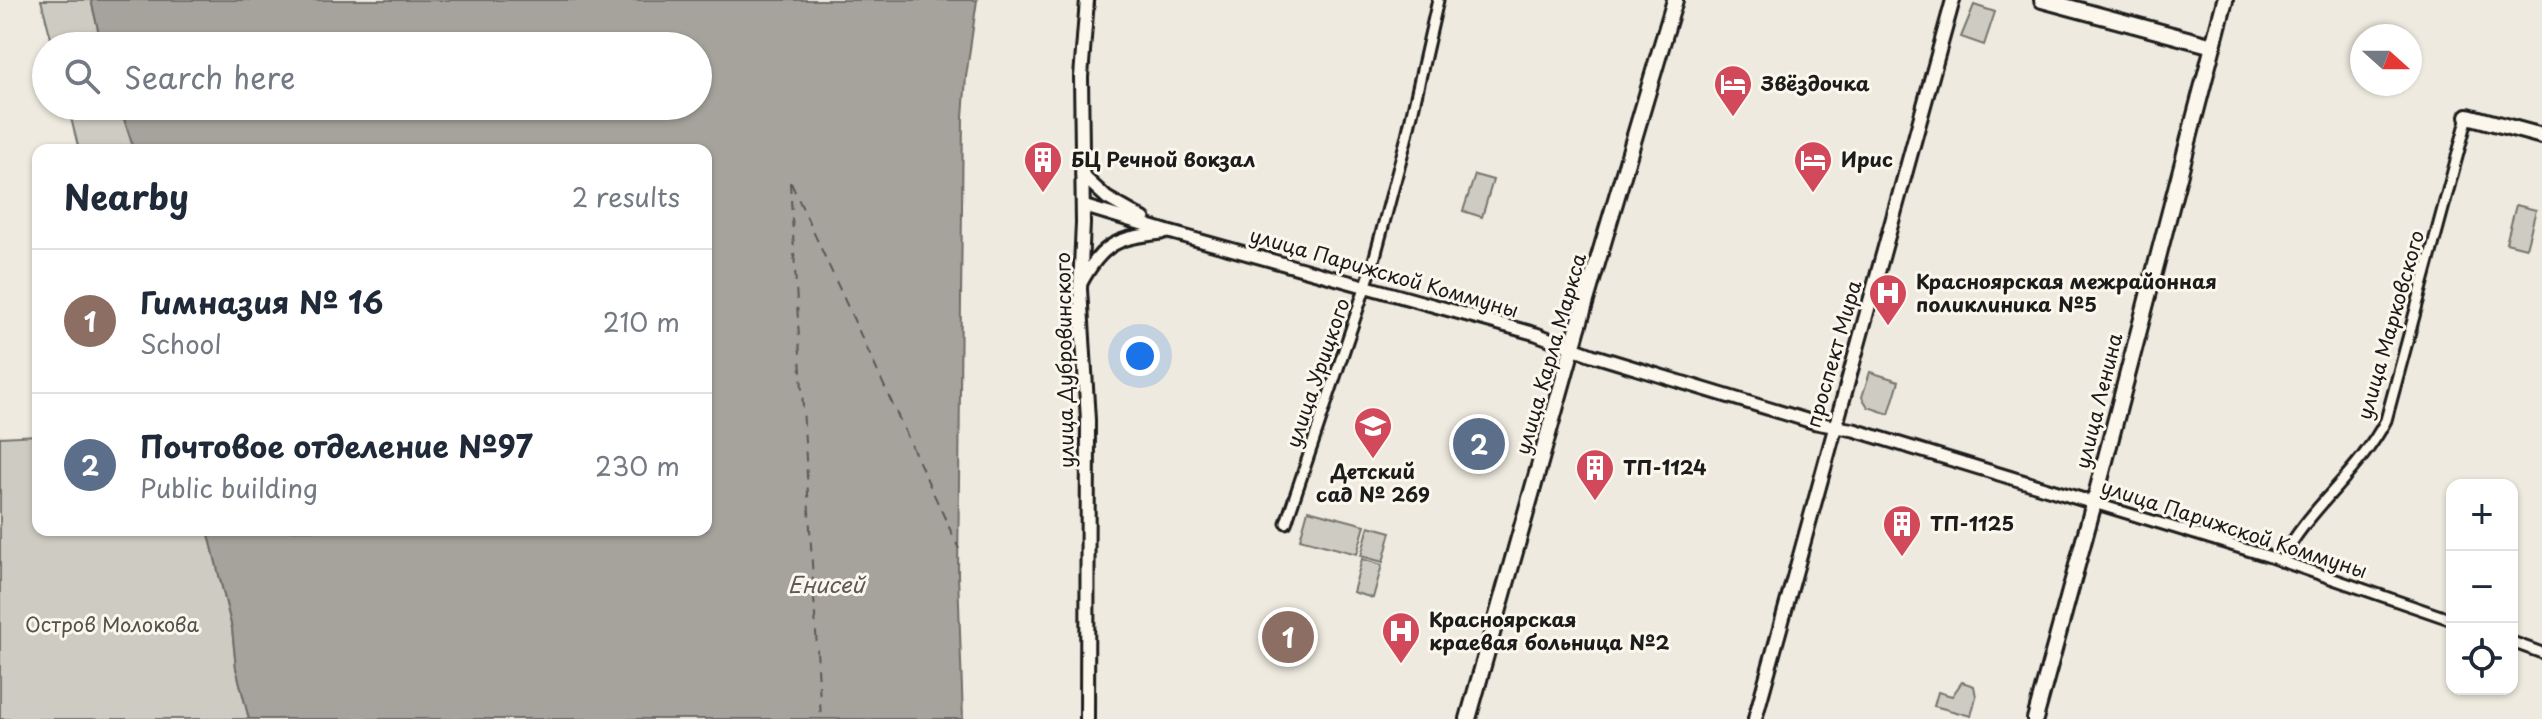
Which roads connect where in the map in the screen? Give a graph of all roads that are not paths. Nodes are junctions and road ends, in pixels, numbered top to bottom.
1 (1087, 0) edge
2 (1438, 0) edge
3 (1675, 0) edge
4 (1953, 0) edge
5 (2042, 0) edge
6 (2225, 0) edge
7 (2213, 46) junction
8 (2468, 116) joint
9 (2542, 136) edge
10 (1082, 175) junction
11 (1083, 206) junction
12 (1169, 232) junction
13 (1080, 284) junction
14 (1366, 287) junction
15 (1572, 348) junction
16 (1835, 427) junction
17 (2094, 503) junction
18 (1286, 523) dead end
19 (2281, 561) junction
20 (2446, 618) edge
21 (2518, 644) edge
22 (2542, 653) edge
23 (1087, 719) edge
24 (1468, 719) edge
25 (1755, 719) edge
26 (2035, 719) edge

1 - 10 main road, улица Дубровинского
2 - 14 street, улица Урицкого
3 - 15 main road, улица Карла Маркса
4 - 16 main road, проспект Мира
5 - 7 main road
6 - 7 main road, улица Ленина
7 - 17 main road, улица Ленина
8 - 9 main road
8 - 19 street, улица Марковского
10 - 11 main road, улица Дубровинского
10 - 12 street
11 - 12 street, улица Парижской Коммуны
11 - 13 main road, улица Дубровинского
12 - 13 street
12 - 14 street, улица Парижской Коммуны
13 - 23 main road, улица Дубровинского
14 - 15 street, улица Парижской Коммуны
14 - 18 street, улица Урицкого
15 - 16 street, улица Парижской Коммуны
15 - 24 main road, улица Карла Маркса
16 - 17 street, улица Парижской Коммуны
16 - 25 main road, проспект Мира
17 - 19 street, улица Парижской Коммуны
17 - 26 main road, улица Ленина
19 - 20 street, улица Парижской Коммуны
21 - 22 street

